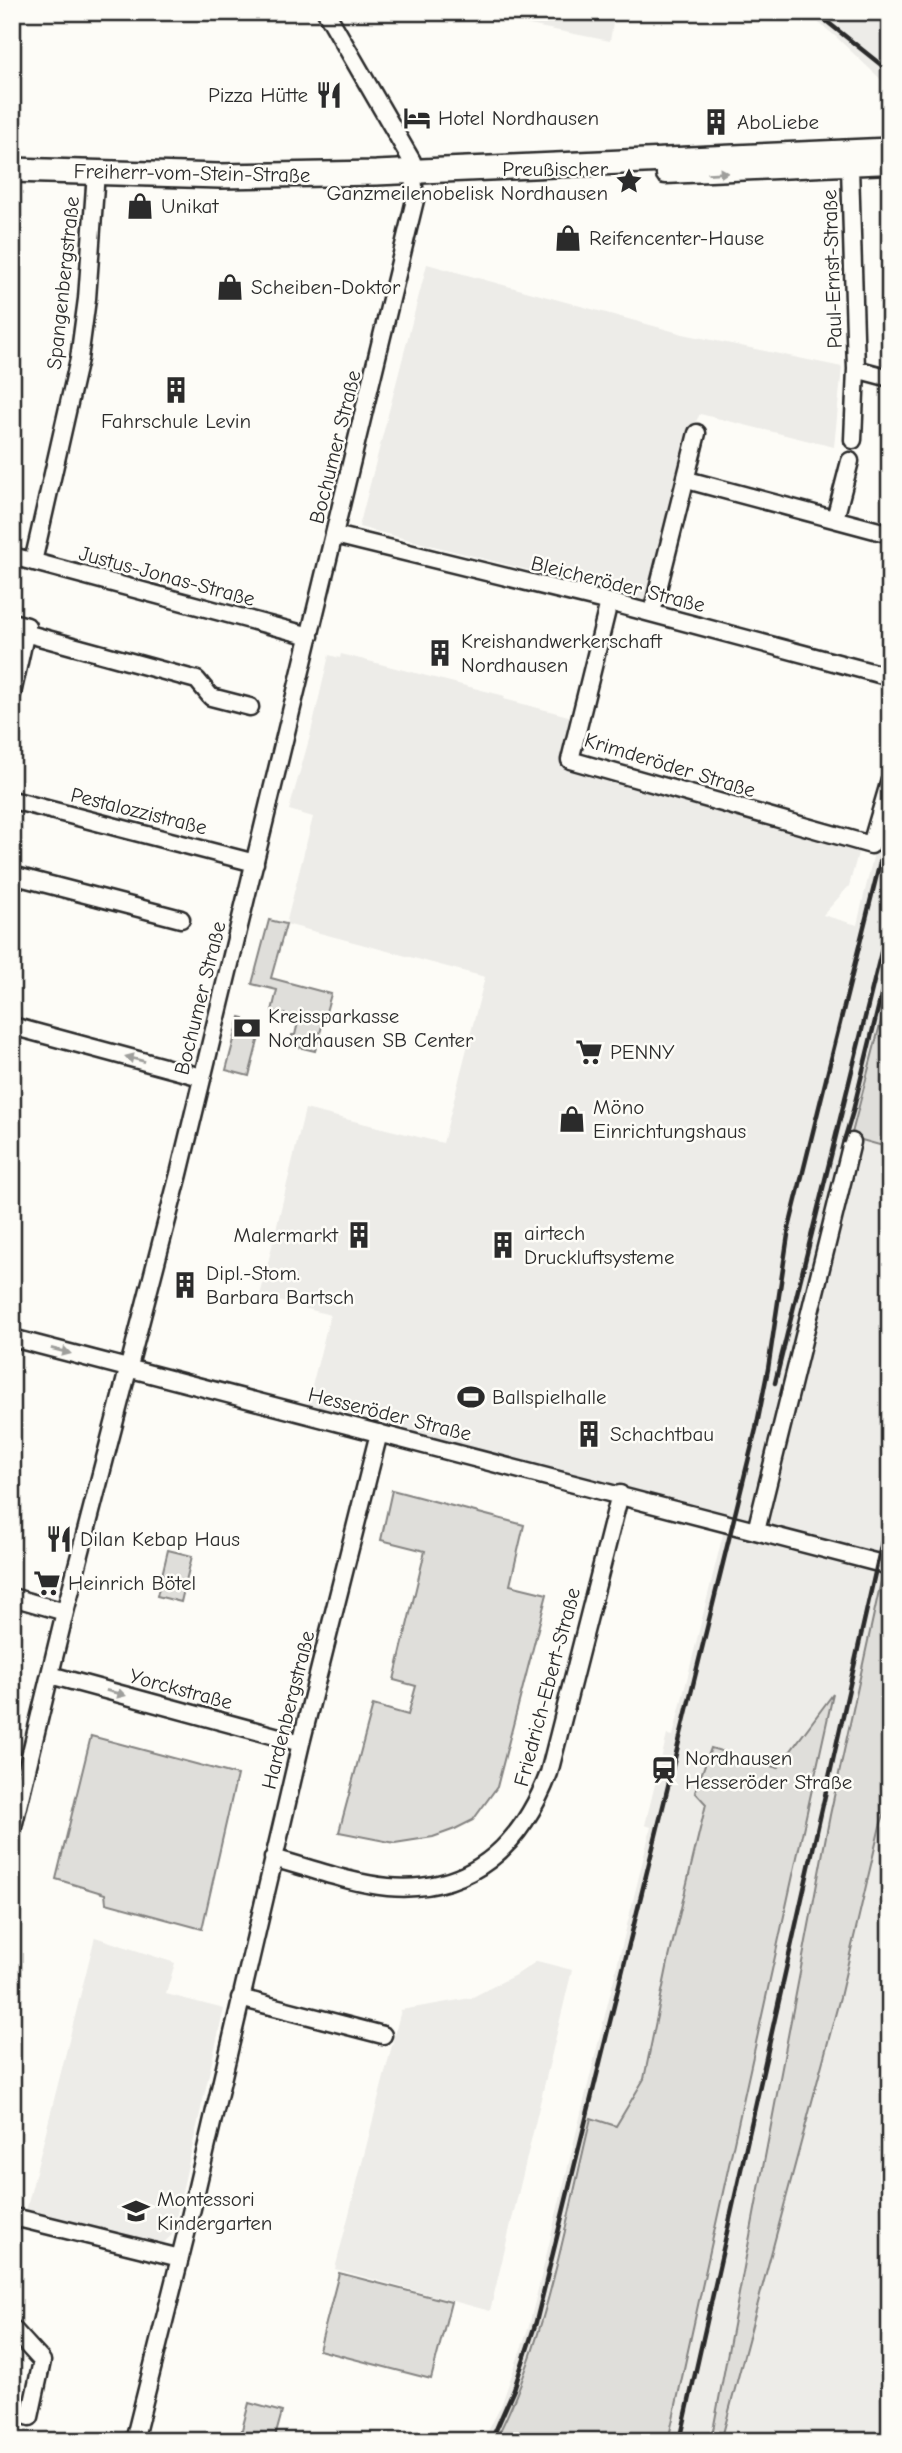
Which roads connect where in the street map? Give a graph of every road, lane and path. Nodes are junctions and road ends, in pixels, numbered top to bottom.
1 (326, 12) edge
2 (890, 150) edge
3 (665, 160) junction
4 (890, 165) edge
5 (850, 167) junction
6 (12, 170) edge
7 (96, 172) junction
8 (413, 172) junction
9 (856, 369) junction
10 (890, 378) edge
11 (697, 433) dead end
12 (853, 440) dead end
13 (850, 461) dead end
14 (687, 480) junction
15 (835, 519) junction
16 (890, 534) edge
17 (335, 536) junction
18 (12, 556) edge
19 (33, 562) junction
20 (610, 602) junction
21 (652, 613) junction
22 (12, 622) edge
23 (25, 633) junction
24 (310, 636) junction
25 (890, 677) edge
26 (12, 694) edge
27 (250, 707) dead end
28 (890, 780) edge
29 (12, 800) edge
30 (255, 863) junction
31 (12, 876) edge
32 (181, 919) dead end
33 (12, 1026) edge
34 (201, 1077) junction
35 (852, 1142) dead end
36 (12, 1338) edge
37 (129, 1369) junction
38 (379, 1433) junction
39 (620, 1494) junction
40 (756, 1531) junction
41 (890, 1566) edge
42 (12, 1597) edge
43 (65, 1612) junction
44 (50, 1675) junction
45 (301, 1743) junction
46 (18, 1780) edge
47 (12, 1831) edge
48 (273, 1858) junction
49 (240, 1998) junction
50 (383, 2035) dead end
51 (12, 2224) edge
52 (180, 2258) junction
53 (12, 2328) edge
54 (30, 2417) dead end
55 (134, 2441) edge

1 - 8 street
2 - 3 main road, Freiherr-vom-Stein-Straße
3 -> 5 street
3 - 8 main road, Freiherr-vom-Stein-Straße
4 - 5 street
5 - 9 street, Paul-Ernst-Straße
6 - 7 main road, Freiherr-vom-Stein-Straße
7 - 8 main road, Freiherr-vom-Stein-Straße
7 - 19 street, Spangenbergstraße
8 - 17 street, Bochumer Straße
9 - 10 street, Paul-Ernst-Straße
9 - 12 street, Paul-Ernst-Straße
11 - 14 street
13 - 15 street
14 - 15 street
14 - 21 street
15 - 16 street
17 - 20 street, Bleicheröder Straße
17 - 24 street, Bochumer Straße
18 - 19 street, Justus-Jonas-Straße
19 - 24 street, Justus-Jonas-Straße
20 - 21 street, Bleicheröder Straße
20 - 28 street, Krimderöder Straße
21 - 25 street, Bleicheröder Straße
22 - 23 street
23 - 26 street
23 - 27 street
24 - 30 street, Bochumer Straße
29 - 30 street, Pestalozzistraße
30 - 34 street, Bochumer Straße
31 - 32 street
34 -> 33 street
34 - 37 street, Bochumer Straße
35 - 40 street
36 -> 37 street, Hesseröder Straße
37 - 38 street, Hesseröder Straße
37 - 43 street, Bochumer Straße
38 - 39 street, Hesseröder Straße
38 - 45 street, Hardenbergstraße
39 - 40 street, Hesseröder Straße
39 - 48 street, Friedrich-Ebert-Straße
40 - 41 street, Hesseröder Straße
42 - 43 street
43 - 44 street, Bochumer Straße
44 -> 45 street, Yorckstraße
44 - 46 street, Bochumer Straße
45 - 48 street, Hardenbergstraße
46 - 47 street, Bochumer Straße
48 - 49 street, Hardenbergstraße
49 - 50 street
49 - 52 street, Hardenbergstraße
51 - 52 street
52 - 55 street, Hardenbergstraße
53 - 54 street

